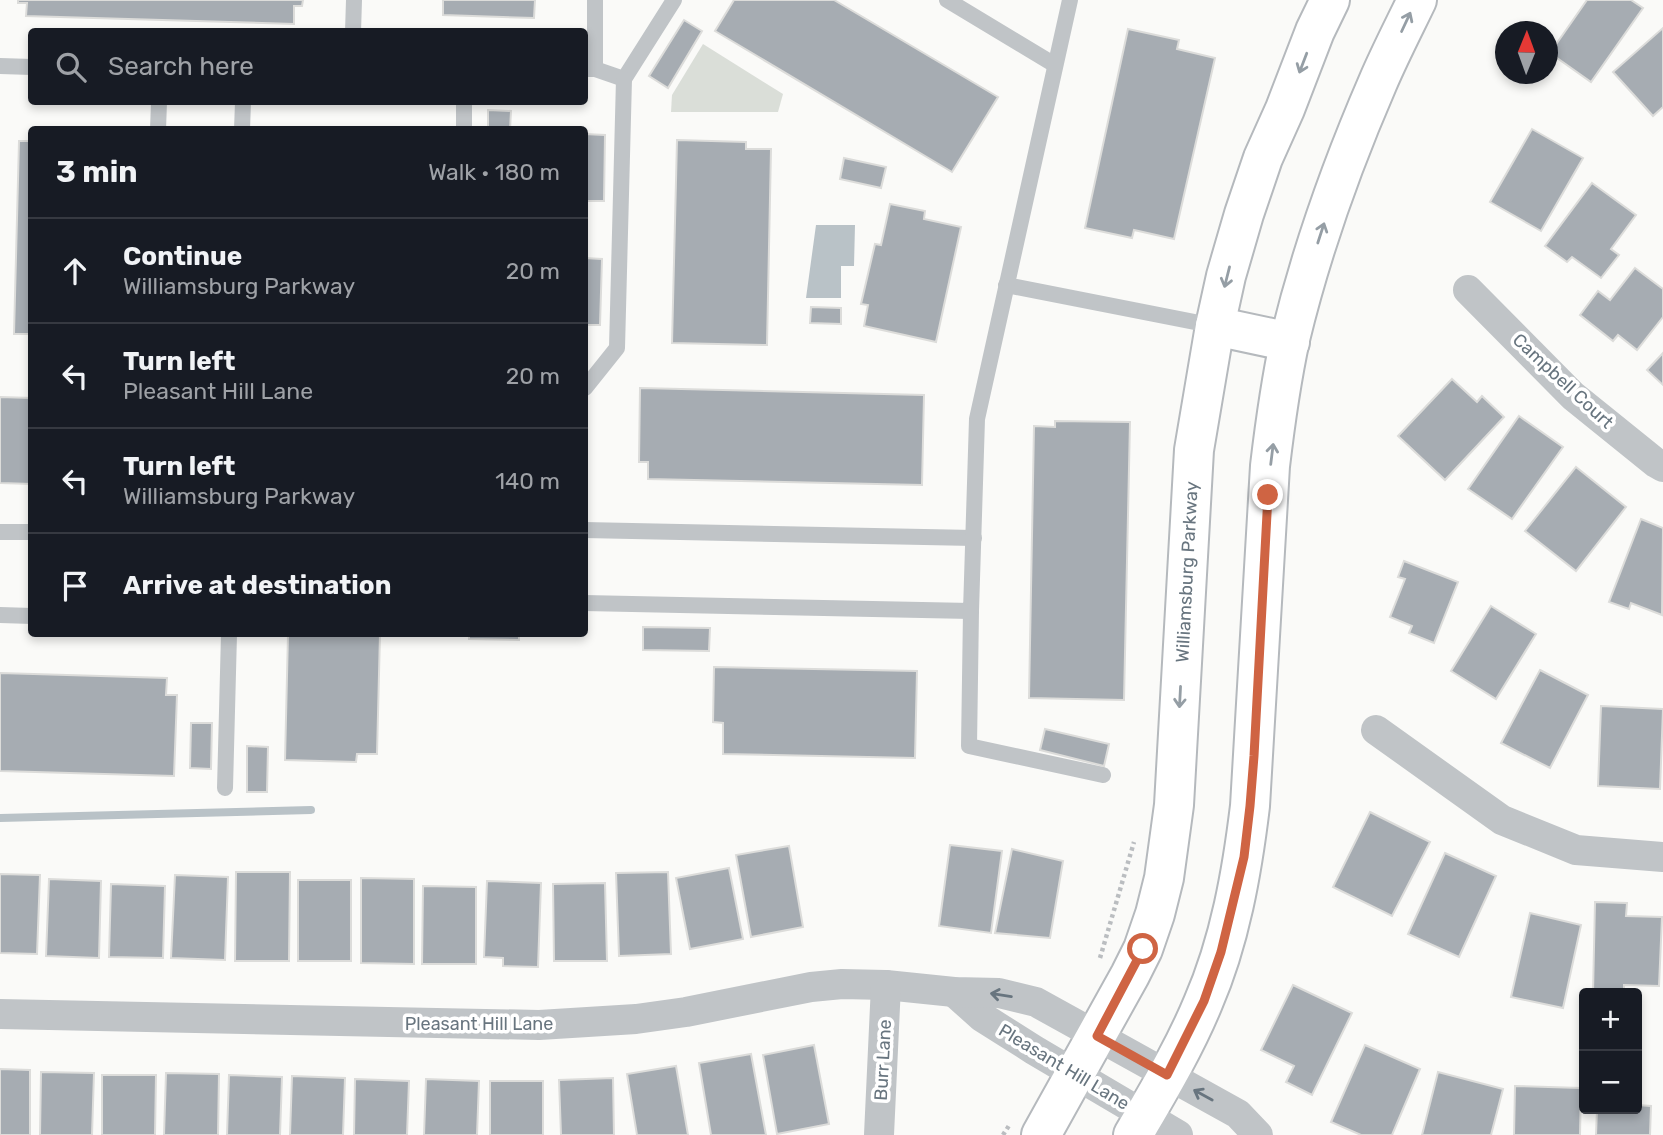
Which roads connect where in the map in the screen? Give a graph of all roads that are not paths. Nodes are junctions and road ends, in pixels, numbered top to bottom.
1 (354, 0) edge
2 (595, 0) edge
3 (674, 0) edge
4 (947, 0) edge
5 (1070, 0) edge
6 (1330, 0) edge
7 (1417, 0) edge
8 (353, 28) edge
9 (1055, 65) junction
10 (0, 66) edge
11 (28, 66) edge
12 (590, 69) edge
13 (624, 79) junction
14 (159, 105) edge
15 (243, 105) edge
16 (464, 105) edge
17 (159, 126) edge
18 (242, 126) edge
19 (464, 126) edge
20 (1006, 285) junction
21 (1468, 290) dead end
22 (1215, 326) junction
23 (1290, 342) junction
24 (588, 384) edge
25 (1663, 467) edge
26 (588, 530) edge
27 (0, 532) edge
28 (28, 533) edge
29 (974, 538) junction
30 (588, 603) edge
31 (971, 611) junction
32 (0, 615) edge
33 (28, 616) edge
34 (229, 637) edge
35 (1376, 730) dead end
36 (1103, 775) dead end
37 (225, 788) dead end
38 (1663, 857) edge
39 (886, 985) junction
40 (954, 992) junction
41 (0, 1014) edge
42 (1097, 1036) junction
43 (1076, 1075) junction
44 (1167, 1075) junction
45 (1139, 1125) edge
46 (879, 1135) edge
47 (1041, 1135) edge
48 (1178, 1135) edge
49 (1258, 1135) edge

1 - 8 lane
2 - 12 lane
3 - 13 lane
4 - 9 lane
5 - 9 lane
6 -> 22 street, Williamsburg Parkway
23 -> 7 street
9 - 20 lane
10 - 11 lane
12 - 13 lane
13 - 24 lane
14 - 17 lane
15 - 18 lane
16 - 19 lane
20 - 22 lane
20 - 29 lane
21 - 25 street, Campbell Court
22 - 23 street
22 -> 42 street, Williamsburg Parkway
44 -> 23 street
26 - 29 lane
27 - 28 lane
29 - 31 lane
30 - 31 lane
31 - 36 lane
32 - 33 lane
34 - 37 lane
35 - 38 street
39 - 40 street, Pleasant Hill Lane
39 - 41 street, Pleasant Hill Lane
39 - 46 street, Burr Lane
42 -> 40 street, Pleasant Hill Lane
40 - 43 street, Pleasant Hill Lane
42 - 43 street, Williamsburg Parkway
42 - 44 street, Pleasant Hill Lane
43 - 45 street, Pleasant Hill Lane
43 - 47 street, Williamsburg Parkway
44 - 45 street
49 -> 44 street, Pleasant Hill Lane
45 - 48 street, Pleasant Hill Lane

